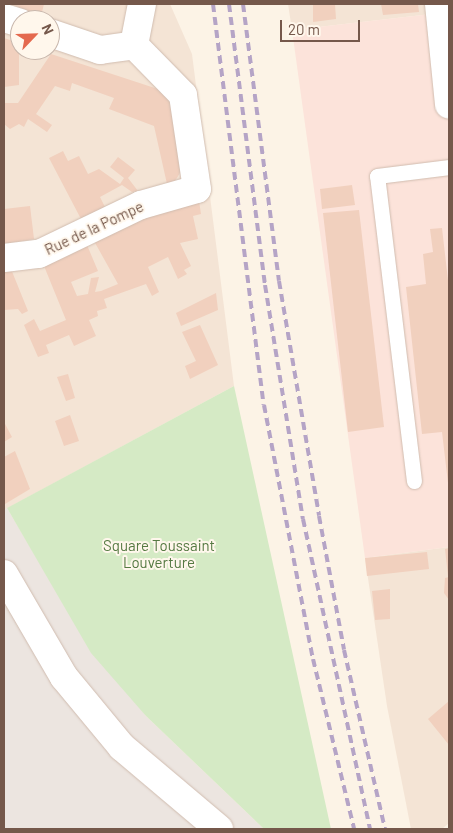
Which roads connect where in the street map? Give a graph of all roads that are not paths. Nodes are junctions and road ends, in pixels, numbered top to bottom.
1 (142, 4) edge
2 (439, 4) edge
3 (60, 36) edge
4 (134, 45) junction
5 (449, 105) edge
6 (449, 167) edge
7 (4, 258) edge
8 (414, 481) dead end
9 (4, 574) edge
10 (219, 829) edge

1 - 4 street
2 - 5 street
3 - 4 street
4 - 7 street, Rue de la Pompe
6 - 8 lane
9 - 10 street

